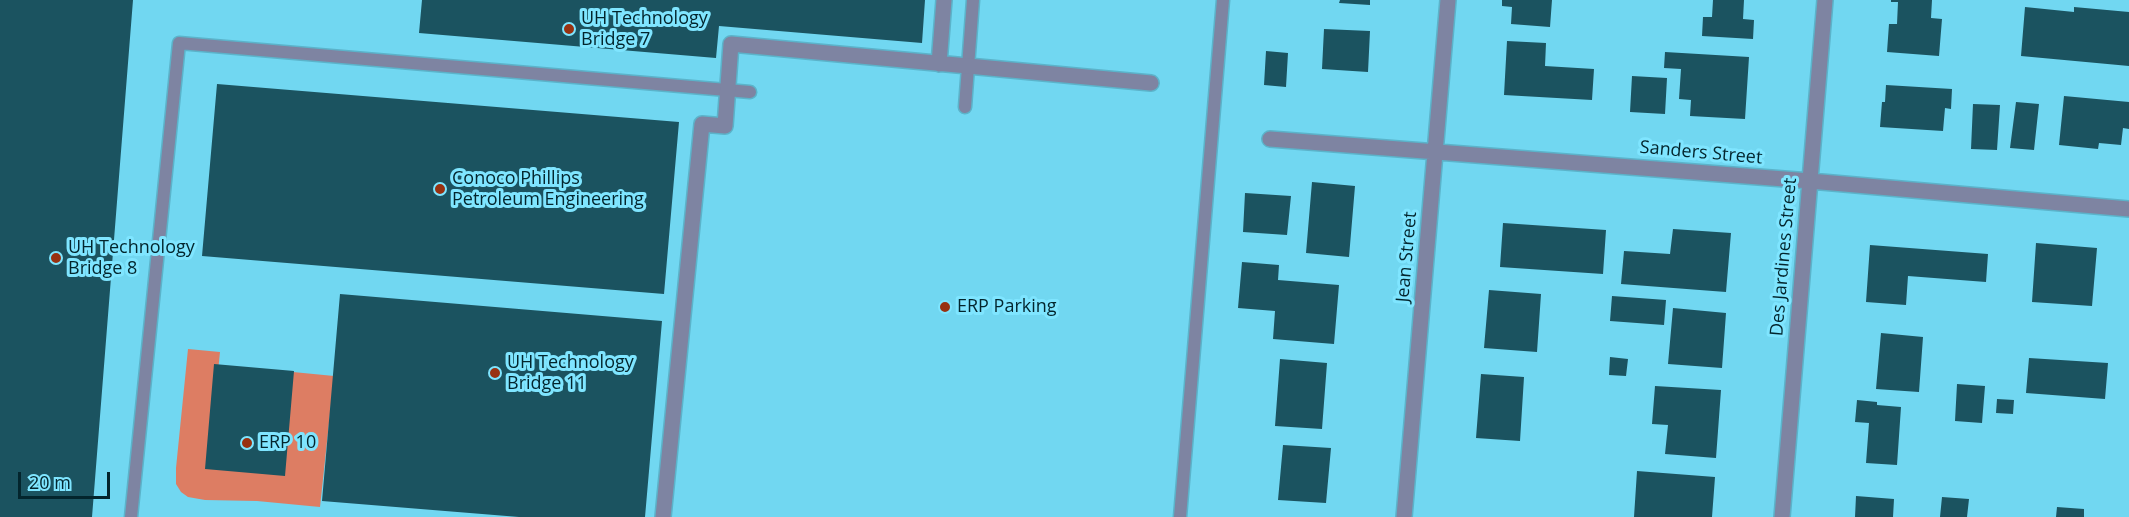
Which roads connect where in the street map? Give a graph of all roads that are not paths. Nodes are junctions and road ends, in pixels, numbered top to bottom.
1 (944, 0) edge
2 (973, 0) edge
3 (1223, 0) edge
4 (1448, 0) edge
5 (1825, 0) edge
6 (939, 64) junction
7 (968, 66) junction
8 (1151, 83) dead end
9 (728, 90) junction
10 (750, 92) dead end
11 (965, 107) dead end
12 (1270, 139) dead end
13 (1435, 151) junction
14 (1810, 181) junction
15 (2129, 209) edge
16 (131, 517) edge
17 (663, 517) edge
18 (1180, 517) edge
19 (1404, 517) edge
20 (1782, 517) edge

1 - 6 street
2 - 7 lane
3 - 18 lane
4 - 13 street, Jean Street
5 - 14 street, Des Jardines Street
6 - 7 street
6 - 9 street
7 - 8 street
7 - 11 lane
9 - 10 lane
9 - 16 lane
9 - 17 street
12 - 13 street, Sanders Street
13 - 14 street, Sanders Street
13 - 19 street, Jean Street
14 - 15 street, Sanders Street
14 - 20 street, Des Jardines Street

